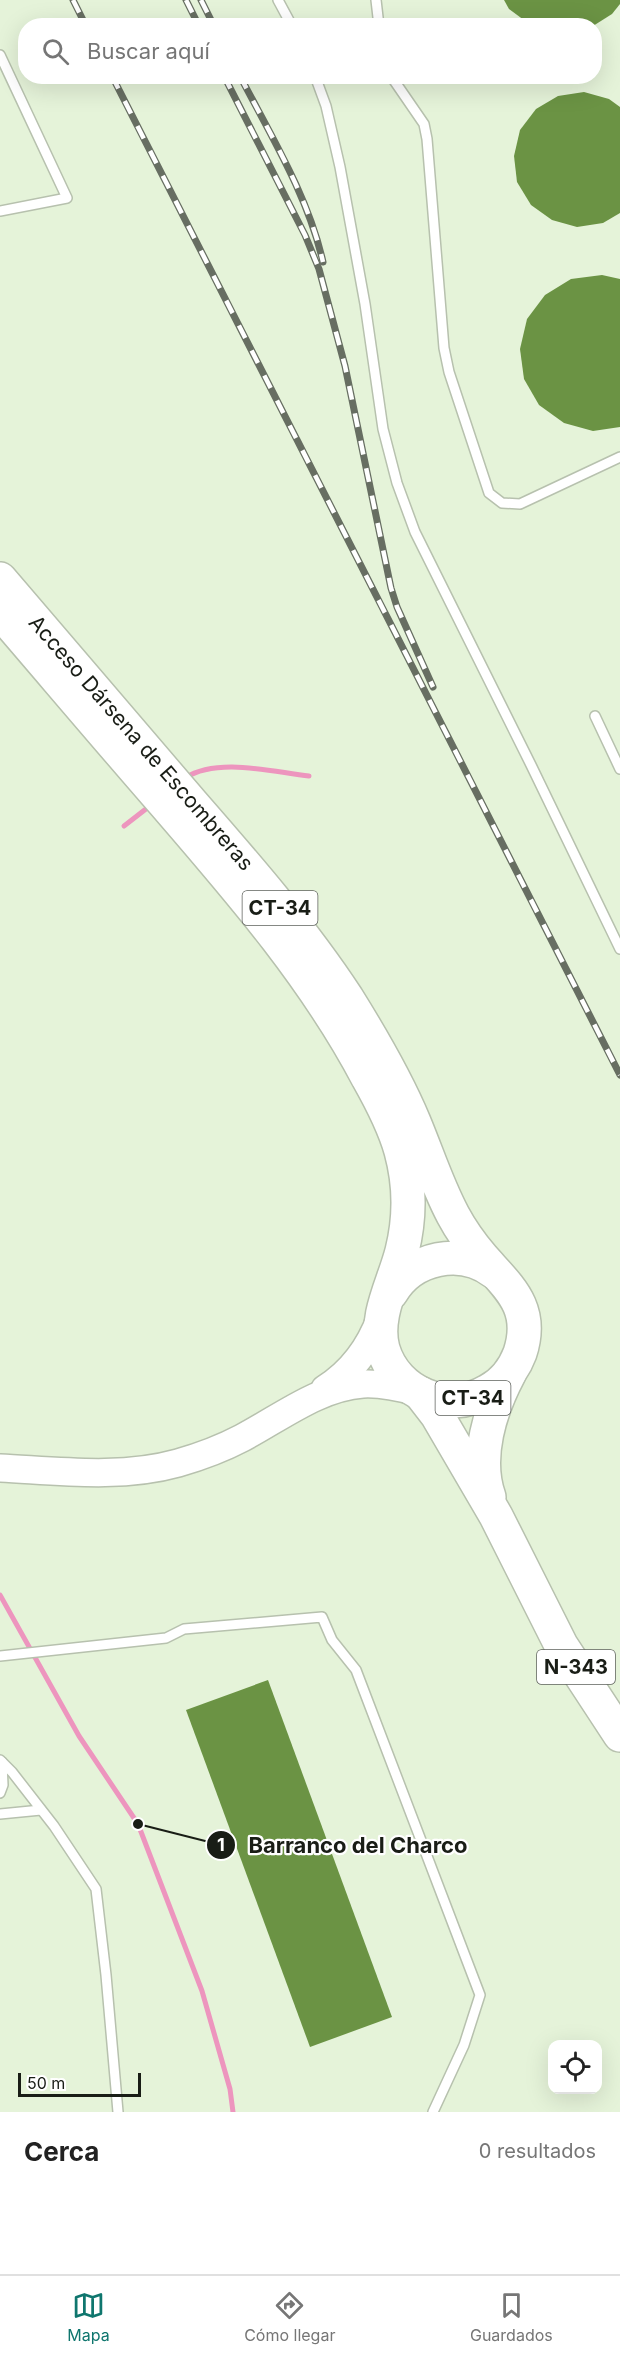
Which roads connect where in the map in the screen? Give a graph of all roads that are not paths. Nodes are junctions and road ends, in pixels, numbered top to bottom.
1 (278, 0) edge
2 (376, 0) edge
3 (288, 18) edge
4 (378, 18) edge
5 (0, 56) edge
6 (318, 84) edge
7 (396, 84) edge
8 (0, 211) edge
9 (620, 456) edge
10 (0, 579) edge
11 (0, 612) edge
12 (595, 716) dead end
13 (620, 769) edge
14 (620, 949) edge
15 (501, 1276) junction
16 (386, 1303) junction
17 (515, 1364) junction
18 (418, 1393) junction
19 (296, 1408) junction
20 (0, 1468) edge
21 (496, 1516) junction
22 (0, 1656) edge
23 (620, 1735) edge
24 (1, 1761) edge
25 (0, 1793) edge
26 (41, 1810) junction
27 (0, 1814) edge
28 (118, 2112) edge
29 (433, 2112) edge

1 - 3 lane
2 - 4 lane
5 - 8 lane
6 - 14 lane
7 - 9 lane
10 - 15 highway, Acceso Dársena de Escombreras / CT-34
11 - 16 highway, Acceso Dársena de Escombreras / CT-34
12 - 13 lane
15 - 16 highway, Acceso Dársena de Escombreras / CT-34
15 - 17 highway, Acceso Dársena de Escombreras / CT-34
16 - 18 highway, Acceso Dársena de Escombreras / CT-34
16 - 19 main road
17 - 18 highway, Acceso Dársena de Escombreras / CT-34
17 - 21 highway, N-343
18 - 19 main road
18 - 21 highway, N-343
19 - 20 main road
21 - 23 highway, N-343
22 - 29 lane
24 - 25 lane
24 - 26 lane
26 - 27 lane
26 - 28 lane

